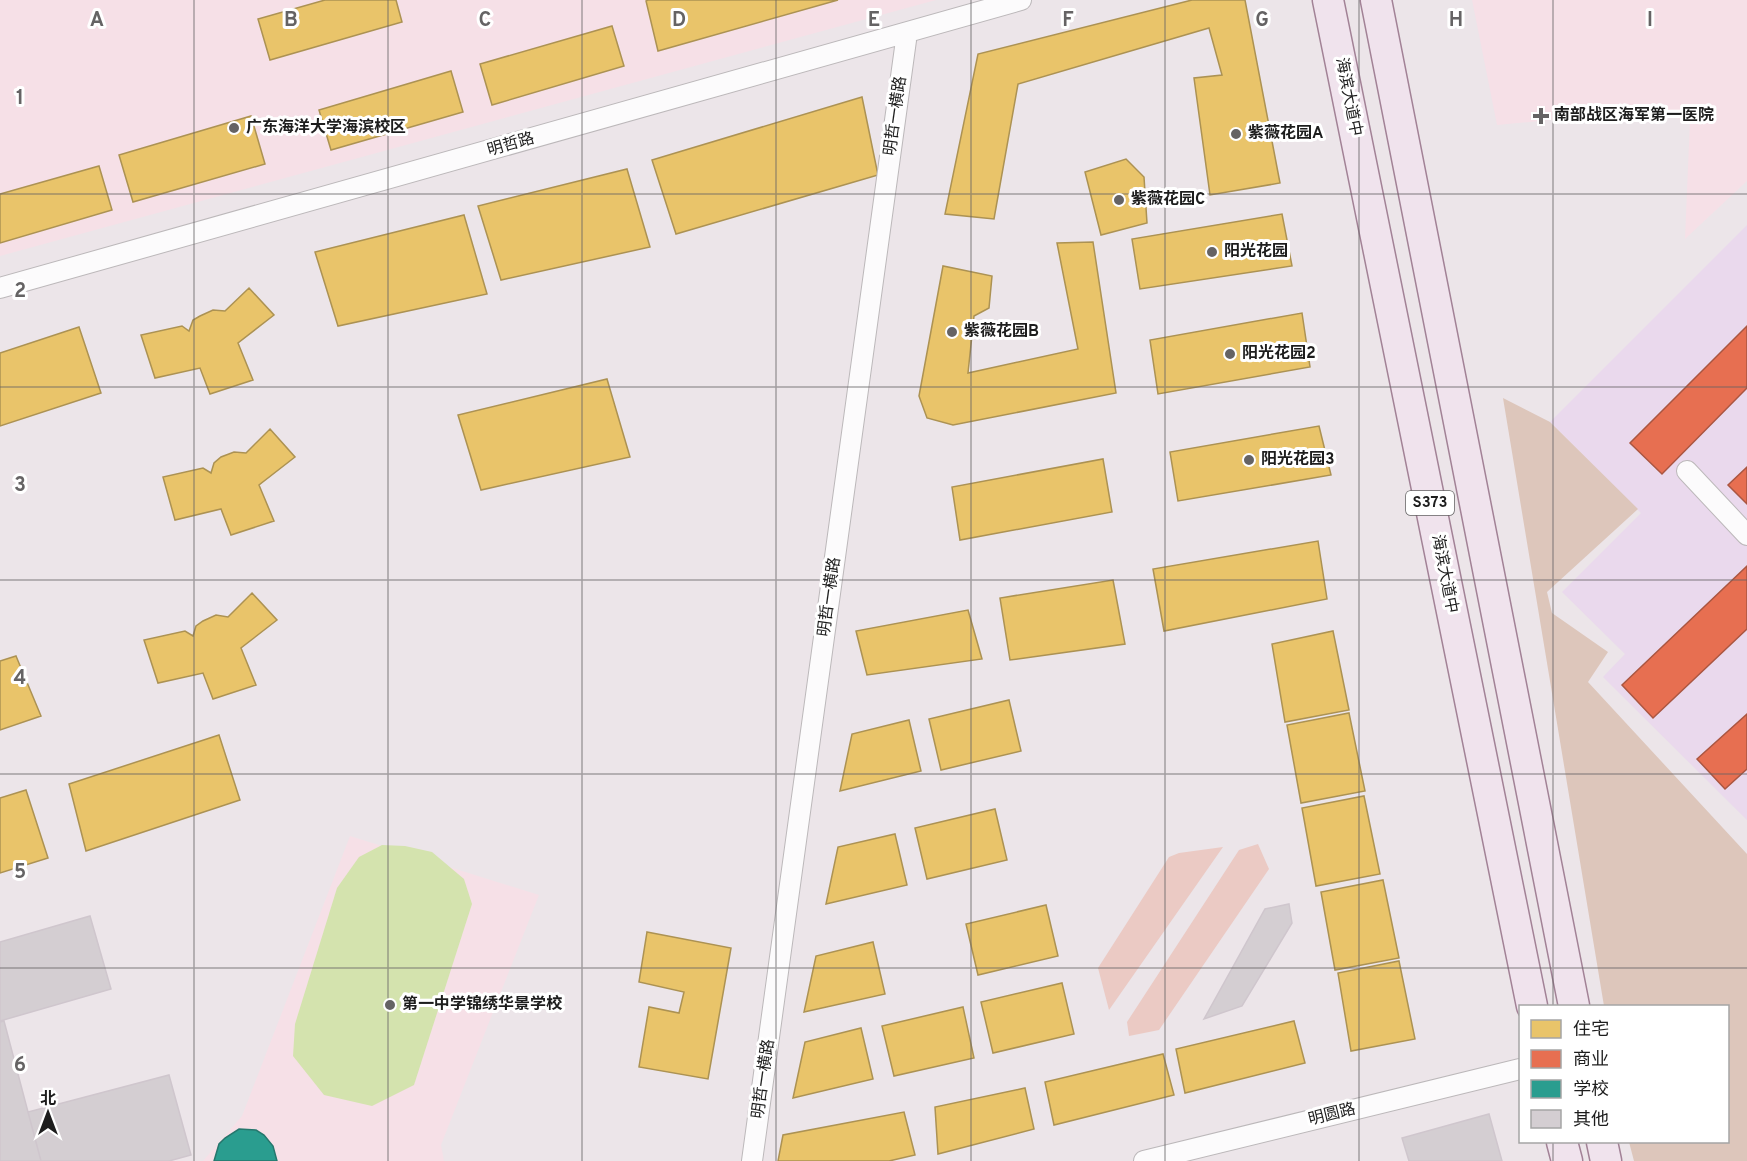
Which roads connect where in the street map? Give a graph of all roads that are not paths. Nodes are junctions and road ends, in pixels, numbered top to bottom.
1 (1021, 0) edge
2 (1328, 0) edge
3 (1376, 0) edge
4 (908, 33) junction
5 (0, 288) edge
6 (1687, 471) dead end
7 (1747, 535) edge
8 (1532, 1005) edge
9 (1574, 1005) edge
10 (1519, 1070) edge
11 (1562, 1143) edge
12 (1602, 1143) edge
13 (752, 1161) edge
14 (1144, 1161) edge
15 (1567, 1161) edge
16 (1606, 1161) edge

1 - 4 street, 明哲路
2 - 8 main road, 海滨大道中 / S373
3 - 9 main road, S373
4 - 5 street, 明哲路
4 - 13 street, 明哲一横路
6 - 7 street
10 - 14 street, 明圆路
11 - 15 main road
12 - 16 main road

